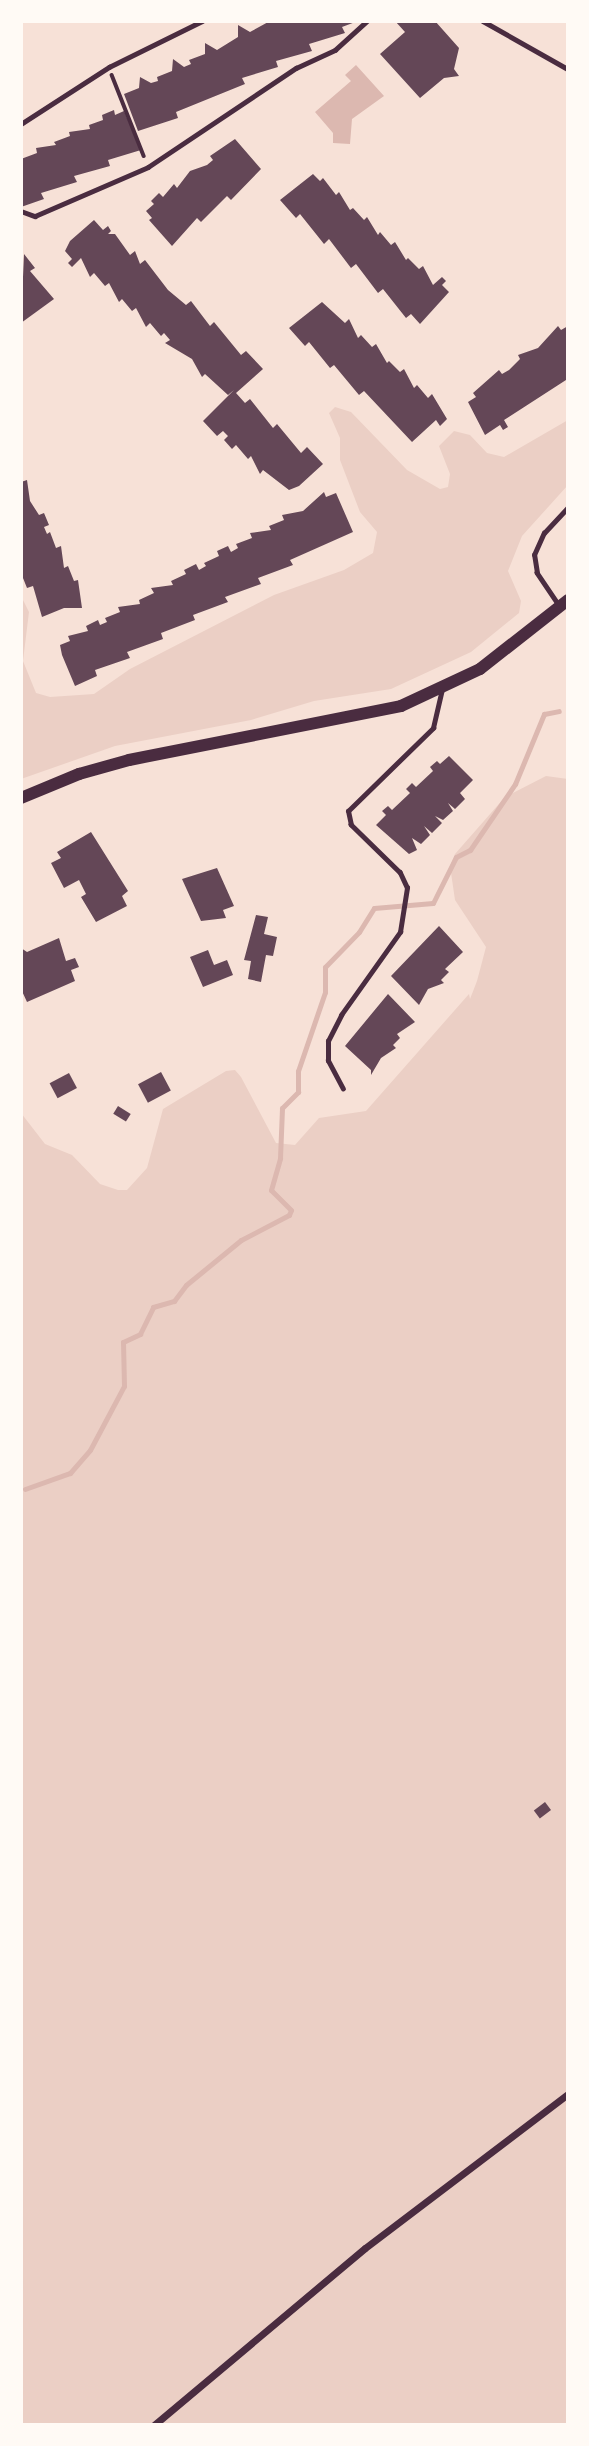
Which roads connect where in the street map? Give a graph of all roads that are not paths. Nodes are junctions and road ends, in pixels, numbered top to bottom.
1 (202, 21) edge
2 (367, 21) edge
3 (483, 21) edge
4 (568, 69) edge
5 (21, 124) edge
6 (21, 211) edge
7 (568, 507) edge
8 (564, 603) edge
9 (442, 689) junction
10 (21, 798) edge
11 (344, 1089) dead end
12 (568, 2094) edge
13 (154, 2425) edge

1 - 5 lane
2 - 6 lane
3 - 4 lane
7 - 8 lane
8 - 9 main road
9 - 10 main road
9 - 11 lane
12 - 13 street

